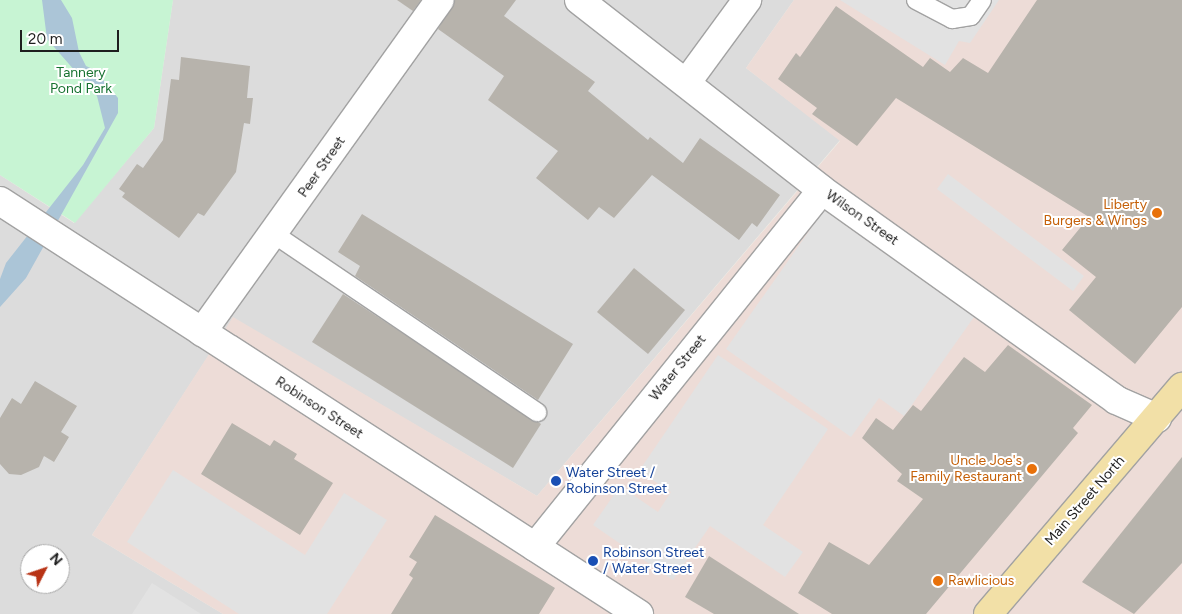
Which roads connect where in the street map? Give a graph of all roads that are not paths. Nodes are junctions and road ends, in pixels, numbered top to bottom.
1 (440, 0) edge
2 (579, 0) edge
3 (747, 0) edge
4 (916, 0) edge
5 (982, 0) edge
6 (688, 82) junction
7 (822, 190) junction
8 (0, 201) edge
9 (274, 234) junction
10 (202, 332) junction
11 (1182, 387) edge
12 (538, 412) dead end
13 (1157, 418) junction
14 (535, 547) junction
15 (639, 614) edge
16 (988, 614) edge

1 - 9 street, Peer Street
2 - 6 street, Wilson Street
3 - 6 street
4 - 5 lane
6 - 7 street, Wilson Street
7 - 13 street, Wilson Street
7 - 14 street, Water Street
8 - 10 street, Robinson Street
9 - 10 street, Peer Street
9 - 12 lane
10 - 14 street, Robinson Street
11 - 13 main road, Main Street North
13 - 16 main road, Main Street North
14 - 15 street, Robinson Street

